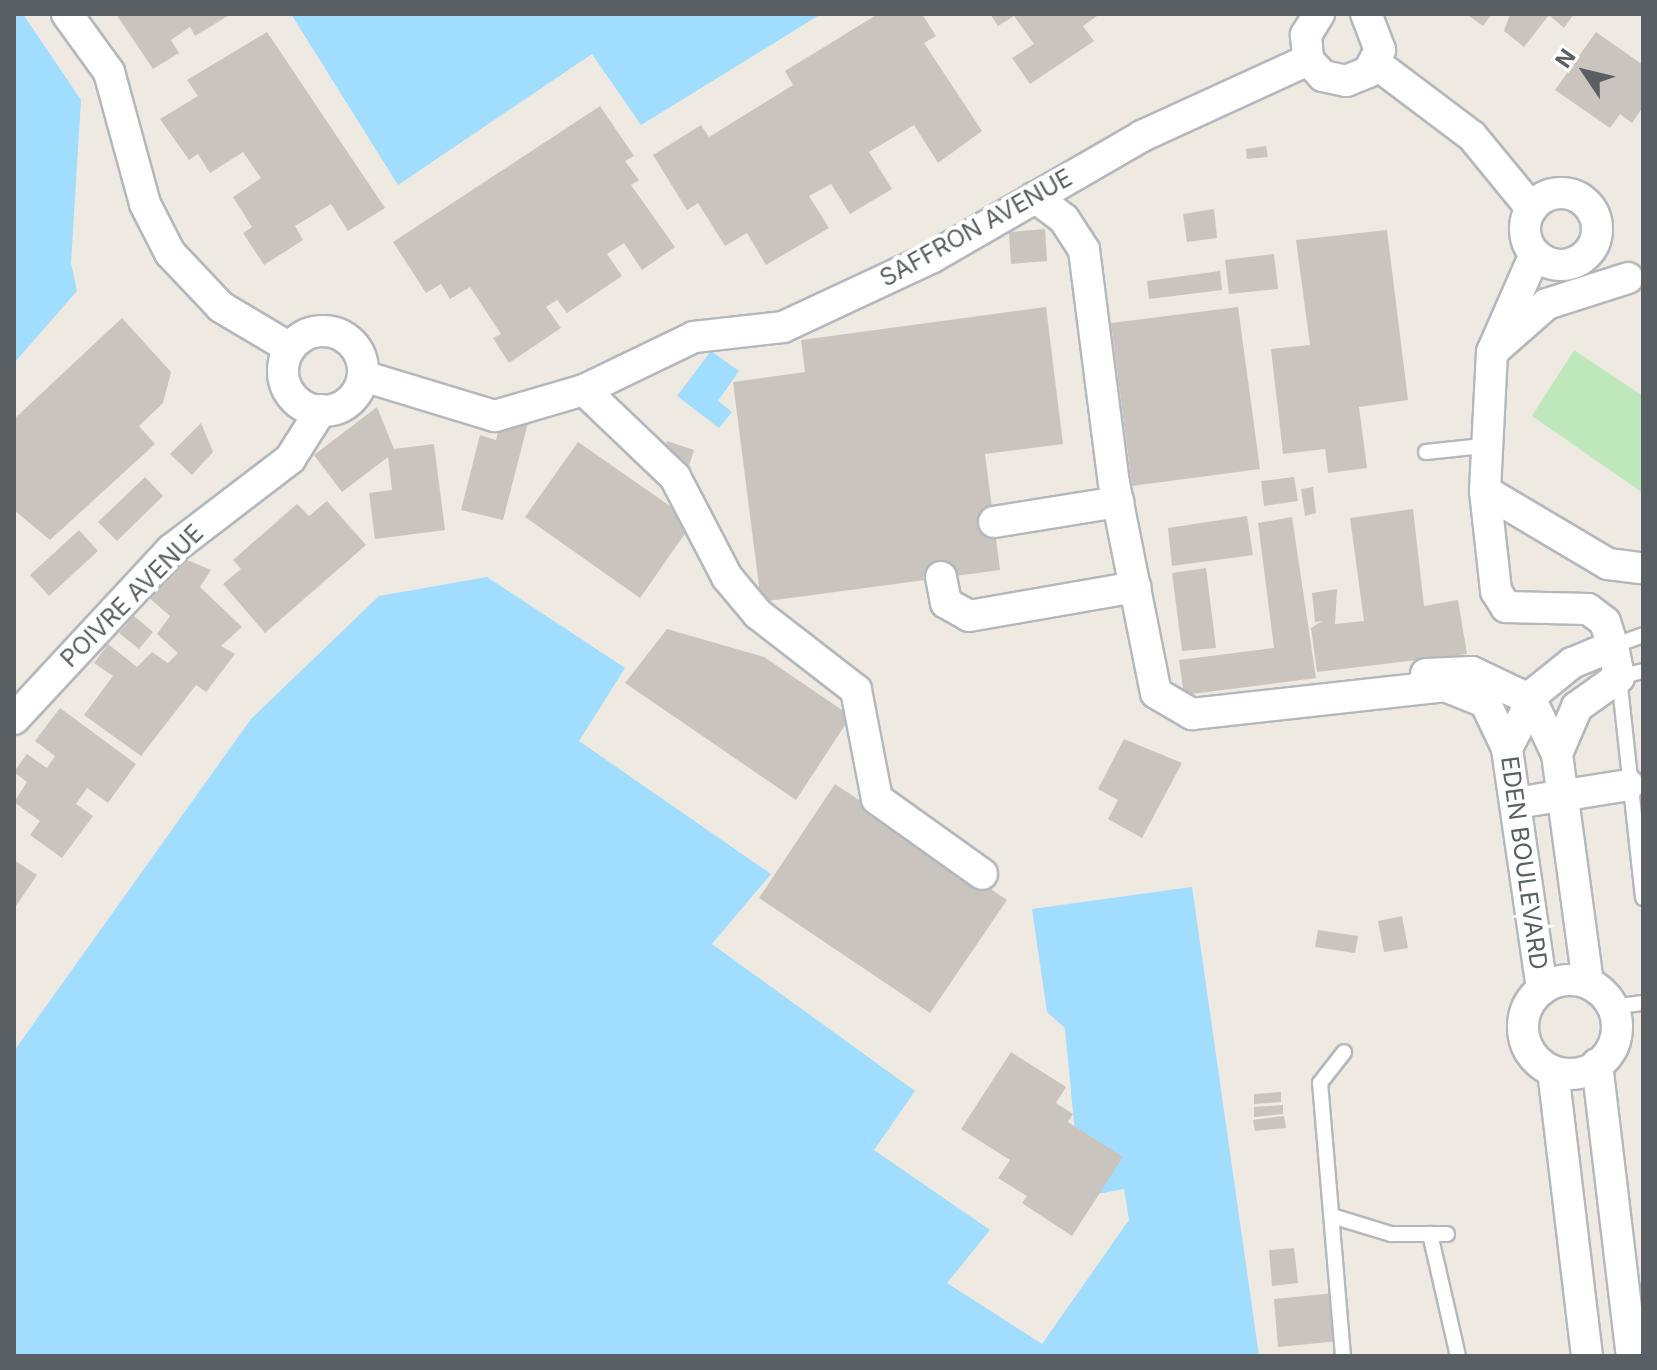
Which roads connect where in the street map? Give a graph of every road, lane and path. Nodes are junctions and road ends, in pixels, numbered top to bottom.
1 (67, 14) edge
2 (1319, 14) edge
3 (1366, 14) edge
4 (1308, 60) junction
5 (1375, 63) junction
6 (1035, 197) junction
7 (1532, 209) junction
8 (1535, 254) junction
9 (1585, 257) junction
10 (1635, 280) edge
11 (290, 348) junction
12 (1492, 352) junction
13 (363, 376) junction
14 (584, 390) junction
15 (321, 410) junction
16 (1483, 446) junction
17 (1426, 452) dead end
18 (1485, 491) junction
19 (1118, 502) junction
20 (994, 522) dead end
21 (1643, 568) edge
22 (941, 577) dead end
23 (1136, 587) junction
24 (1643, 635) edge
25 (1613, 646) junction
26 (1631, 674) edge
27 (1531, 700) junction
28 (1287, 704) junction
29 (14, 719) edge
30 (1507, 748) junction
31 (1557, 754) junction
32 (1629, 785) junction
33 (1561, 795) junction
34 (1516, 803) junction
35 (982, 874) dead end
36 (1643, 898) edge
37 (1588, 983) junction
38 (1542, 989) junction
39 (1643, 1003) edge
40 (1613, 1007) junction
41 (1344, 1052) dead end
42 (1597, 1064) junction
43 (1553, 1071) junction
44 (1332, 1216) junction
45 (1430, 1234) junction
46 (1447, 1234) dead end
47 (1343, 1356) edge
48 (1458, 1356) edge
49 (1587, 1356) edge
50 (1632, 1356) edge

1 - 11 street
2 - 4 street
3 - 5 street
4 - 5 street
4 - 6 street, SAFFRON AVENUE
5 - 7 street
6 - 14 street, SAFFRON AVENUE
6 - 19 street
7 - 8 street
7 - 9 street
8 - 9 street
8 - 12 street
9 - 10 street
10 - 12 street
11 - 13 street
11 - 15 street
12 - 16 street
13 - 14 street, SAFFRON AVENUE
13 - 15 street
14 - 35 street
15 - 29 street, POIVRE AVENUE
16 - 17 lane
16 - 18 street
18 - 21 street
18 - 25 street
19 - 20 street
19 - 23 street
22 - 23 street
23 - 28 street
24 - 25 lane
25 - 26 street
25 - 27 street, EDEN BOULEVARD
26 - 31 street, EDEN BOULEVARD
26 - 32 lane
27 - 28 street
27 - 30 street, EDEN BOULEVARD
27 - 31 street
28 - 30 street
30 - 34 street, EDEN BOULEVARD
31 - 33 street, EDEN BOULEVARD
32 - 33 street
32 - 36 lane
33 - 34 street
33 - 37 street, EDEN BOULEVARD
34 - 38 street, EDEN BOULEVARD
37 - 38 street, EDEN BOULEVARD
37 - 40 street
38 - 43 street, EDEN BOULEVARD
39 - 40 lane
40 - 42 street
41 - 44 lane
42 - 43 street
42 - 50 street
43 - 49 street
44 - 45 lane
44 - 47 lane
45 - 46 lane
45 - 48 lane

